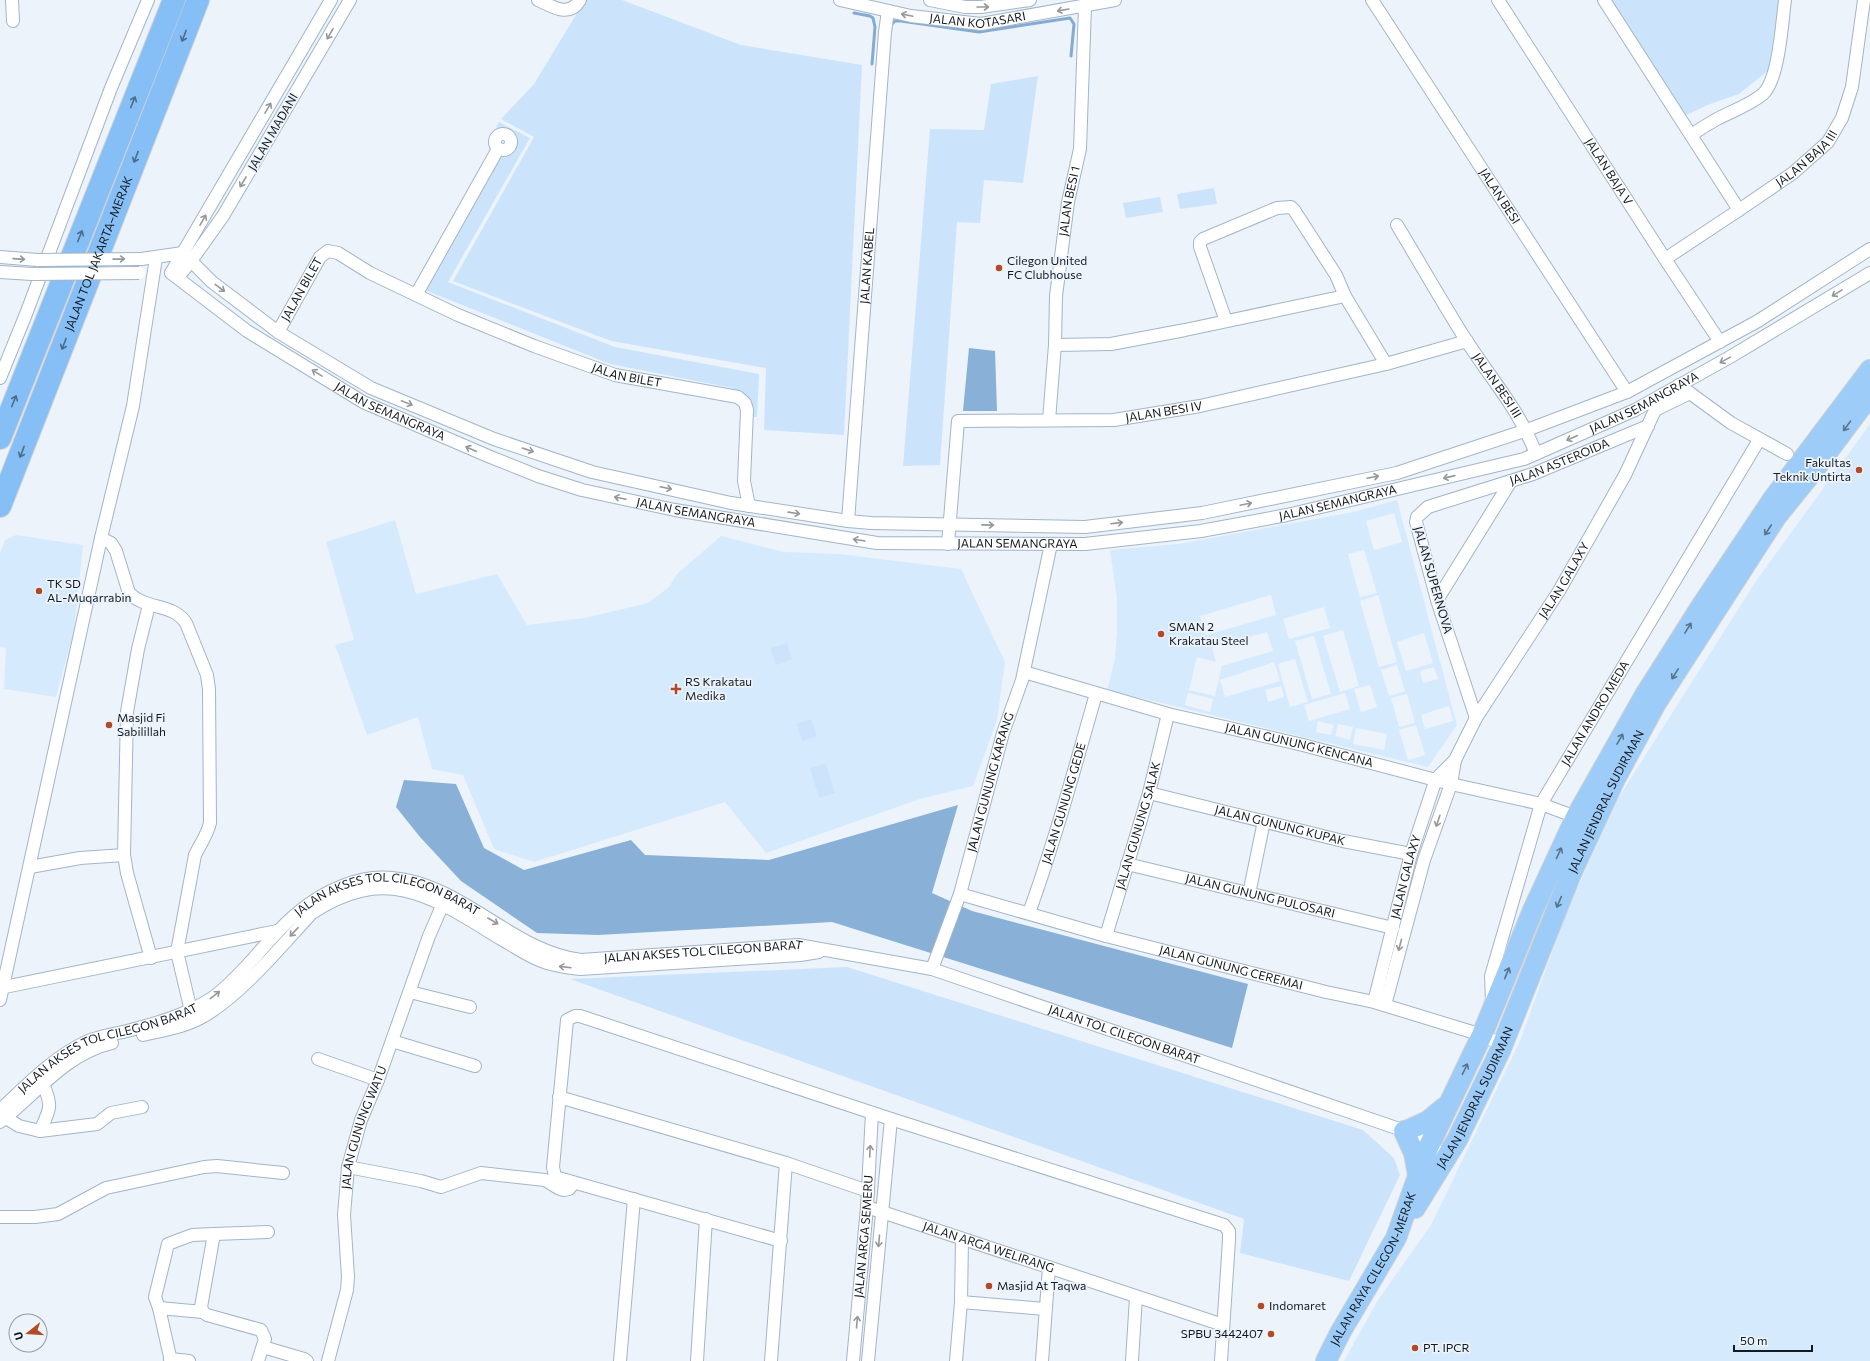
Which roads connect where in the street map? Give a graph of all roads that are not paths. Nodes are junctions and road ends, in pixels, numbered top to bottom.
1 (12, 0) edge
2 (148, 0) edge
3 (174, 0) edge
4 (198, 0) edge
5 (331, 0) edge
6 (350, 0) edge
7 (538, 0) edge
8 (580, 0) edge
9 (840, 0) edge
10 (930, 0) edge
11 (1030, 0) edge
12 (1115, 0) edge
13 (1372, 0) edge
14 (1498, 0) edge
15 (1604, 0) edge
16 (1785, 0) edge
17 (1864, 0) edge
18 (1085, 6) junction
19 (888, 15) junction
20 (13, 21) dead end
21 (1691, 135) junction
22 (498, 149) dead end
23 (1739, 210) junction
24 (1397, 225) dead end
25 (1870, 249) edge
26 (0, 257) edge
27 (187, 257) junction
28 (156, 258) junction
29 (1665, 259) junction
30 (0, 272) edge
31 (1870, 272) edge
32 (153, 273) junction
33 (174, 275) junction
34 (416, 294) junction
35 (1346, 296) junction
36 (1226, 321) junction
37 (278, 332) junction
38 (1467, 341) junction
39 (1720, 342) junction
40 (1055, 345) junction
41 (1386, 364) junction
42 (1870, 370) edge
43 (0, 378) edge
44 (1679, 385) junction
45 (1627, 392) junction
46 (1690, 393) junction
47 (1662, 395) junction
48 (1870, 395) edge
49 (1655, 410) junction
50 (1049, 420) junction
51 (1648, 426) junction
52 (1527, 430) junction
53 (0, 438) edge
54 (494, 439) junction
55 (1759, 440) junction
56 (1536, 454) junction
57 (1787, 454) dead end
58 (488, 456) junction
59 (13, 475) junction
60 (1511, 480) junction
61 (744, 481) junction
62 (731, 503) junction
63 (0, 506) edge
64 (749, 506) junction
65 (0, 518) edge
66 (848, 521) junction
67 (949, 524) junction
68 (101, 538) junction
69 (948, 544) junction
70 (1051, 544) junction
71 (1437, 600) junction
72 (149, 605) junction
73 (1024, 672) junction
74 (1096, 694) junction
75 (1168, 714) junction
76 (1476, 718) junction
77 (1455, 760) junction
78 (1436, 779) junction
79 (1450, 784) junction
80 (1149, 793) junction
81 (1541, 804) junction
82 (1576, 816) junction
83 (1264, 821) junction
84 (1411, 854) junction
85 (124, 855) junction
86 (1127, 864) junction
87 (30, 867) junction
88 (960, 894) junction
89 (1249, 894) junction
90 (445, 899) junction
91 (1029, 913) junction
92 (1393, 928) junction
93 (277, 931) junction
94 (1106, 936) junction
95 (830, 950) joint
96 (177, 952) junction
97 (151, 958) junction
98 (932, 969) junction
99 (1, 988) edge
100 (410, 992) junction
101 (0, 1000) edge
102 (1379, 1004) junction
103 (470, 1006) dead end
104 (1492, 1010) junction
105 (191, 1011) junction
106 (1482, 1035) junction
107 (392, 1041) junction
108 (1502, 1044) junction
109 (318, 1060) dead end
110 (475, 1066) dead end
111 (378, 1080) junction
112 (43, 1084) junction
113 (559, 1097) junction
114 (1448, 1104) junction
115 (142, 1107) dead end
116 (872, 1113) junction
117 (2, 1117) edge
118 (891, 1119) junction
119 (40, 1131) junction
120 (1417, 1136) junction
121 (1452, 1147) junction
122 (786, 1163) junction
123 (348, 1167) junction
124 (284, 1173) dead end
125 (1418, 1175) junction
126 (574, 1183) junction
127 (868, 1191) junction
128 (634, 1199) junction
129 (867, 1207) junction
130 (881, 1211) junction
131 (0, 1217) edge
132 (706, 1219) junction
133 (268, 1232) dead end
134 (214, 1234) junction
135 (1396, 1238) junction
136 (962, 1239) junction
137 (781, 1241) junction
138 (1049, 1267) junction
139 (1136, 1297) junction
140 (961, 1302) junction
141 (159, 1308) junction
142 (1046, 1309) junction
143 (203, 1312) junction
144 (1223, 1325) junction
145 (263, 1347) junction
146 (171, 1360) edge
147 (188, 1361) edge
148 (258, 1361) edge
149 (307, 1361) edge
150 (328, 1361) edge
151 (620, 1361) edge
152 (697, 1361) edge
153 (771, 1361) edge
154 (853, 1361) edge
155 (868, 1361) edge
156 (956, 1361) edge
157 (1042, 1361) edge
158 (1132, 1361) edge
159 (1220, 1361) edge
160 (1326, 1361) edge

1 - 20 street
2 - 43 street
53 -> 3 highway, JALAN TOL JAKARTA–MERAK
4 -> 59 highway, JALAN TOL JAKARTA–MERAK
27 -> 5 street, JALAN MADANI
6 -> 27 street, JALAN MADANI
7 - 8 street
9 - 19 street, JALAN KOTASARI
10 -> 11 street, JALAN KOTASARI
12 - 18 street, JALAN KOTASARI
13 - 45 street, JALAN BESI
14 - 29 street, JALAN BAJA V
15 - 21 street
16 - 21 street
17 - 23 street, JALAN BAJA III
18 -> 19 street, JALAN KOTASARI
18 - 40 street, JALAN BESI 1
19 - 66 street, JALAN KABEL
21 - 23 street
22 - 34 street
23 - 29 street, JALAN BAJA III
24 - 38 street, JALAN BESI III
25 - 39 street, JALAN SEMANGRAYA
26 -> 28 street, bridge
27 - 28 street
27 - 33 street
27 -> 37 street, JALAN SEMANGRAYA
28 - 32 street
29 - 39 street, JALAN BAJA V
30 - 32 street, bridge
31 -> 44 street, JALAN SEMANGRAYA
32 - 33 street
32 - 68 street
58 -> 33 street, JALAN SEMANGRAYA
34 - 37 street, JALAN BILET
34 - 61 street, JALAN BILET
35 - 36 street
35 - 36 street
35 - 41 street
36 - 40 street
37 -> 54 street, JALAN SEMANGRAYA
38 - 41 street, JALAN BESI IV
38 - 52 street, JALAN BESI III
39 - 45 street, JALAN SEMANGRAYA
40 - 50 street, JALAN BESI 1
41 - 50 street, JALAN BESI IV
82 -> 42 highway, JALAN RAYA CILEGON-MERAK
44 - 46 street
44 - 47 street, JALAN SEMANGRAYA
45 - 52 street, JALAN SEMANGRAYA
46 - 49 street
46 - 55 street
47 - 49 street, JALAN GALAXY
47 -> 56 street, JALAN SEMANGRAYA
48 -> 108 highway, JALAN JENDRAL SUDIRMAN
49 - 51 street, JALAN GALAXY
50 - 67 street, JALAN BESI IV
51 - 60 street, JALAN ASTEROIDA
51 - 76 street, JALAN GALAXY
52 - 56 street, JALAN BESI III
67 -> 52 street, JALAN SEMANGRAYA
54 - 58 street
54 -> 62 street, JALAN SEMANGRAYA
55 - 57 street
55 - 81 street, JALAN ANDRO MEDA
56 -> 70 street, JALAN SEMANGRAYA
69 -> 58 street, JALAN SEMANGRAYA
59 - 63 highway, JALAN TOL JAKARTA–MERAK
59 - 65 highway
60 - 71 street, JALAN ASTEROIDA
60 - 71 street, JALAN SUPERNOVA
61 - 62 street
61 - 64 street, JALAN BILET
62 - 64 street, JALAN SEMANGRAYA
64 -> 66 street, JALAN SEMANGRAYA
66 - 67 street, JALAN SEMANGRAYA
67 - 69 street
68 - 72 street
68 - 87 street
69 - 70 street, JALAN SEMANGRAYA
70 - 73 street, JALAN GUNUNG KARANG
71 - 76 street, JALAN SUPERNOVA
72 - 85 street
72 - 96 street
73 - 74 street, JALAN GUNUNG KENCANA
73 - 88 street, JALAN GUNUNG KARANG
74 - 75 street, JALAN GUNUNG KENCANA
74 - 91 street, JALAN GUNUNG GEDE
75 - 78 street, JALAN GUNUNG KENCANA
75 - 80 street, JALAN GUNUNG SALAK
76 - 77 street, JALAN GALAXY
77 - 78 street, JALAN GALAXY
77 - 79 street, JALAN GALAXY
78 - 79 street, JALAN GUNUNG KENCANA
78 - 84 street, JALAN GALAXY
79 - 81 street, JALAN GUNUNG KENCANA
79 -> 102 street, JALAN GALAXY
80 - 83 street, JALAN GUNUNG KUPAK
80 - 86 street, JALAN GUNUNG SALAK
81 - 82 street, JALAN GUNUNG KENCANA
81 - 104 street, JALAN ANDRO MEDA
104 -> 82 highway, JALAN RAYA CILEGON-MERAK
83 - 84 street, JALAN GUNUNG KUPAK
83 - 89 street
84 - 92 street, JALAN GALAXY
85 - 87 street
85 - 97 street
86 - 89 street, JALAN GUNUNG PULOSARI
86 - 94 street, JALAN GUNUNG SALAK
87 - 99 street
88 - 91 street, JALAN GUNUNG CEREMAI
88 - 98 street, JALAN GUNUNG KARANG
89 - 92 street, JALAN GUNUNG PULOSARI
90 - 93 street, JALAN AKSES TOL CILEGON BARAT
90 - 95 street, JALAN AKSES TOL CILEGON BARAT
90 - 100 street, JALAN GUNUNG WATU
90 -> 112 street
91 - 94 street, JALAN GUNUNG CEREMAI
92 - 102 street, JALAN GALAXY
93 - 96 street
105 -> 93 street, JALAN AKSES TOL CILEGON BARAT
94 - 102 street, JALAN GUNUNG CEREMAI
95 - 98 street, JALAN TOL CILEGON BARAT
96 - 97 street
96 - 105 street
97 - 99 street
98 - 120 street, JALAN TOL CILEGON BARAT
99 - 101 street
100 - 103 street
100 - 107 street, JALAN GUNUNG WATU
102 - 106 street, JALAN GUNUNG CEREMAI
104 - 106 highway, JALAN RAYA CILEGON-MERAK
105 - 117 street, JALAN AKSES TOL CILEGON BARAT
106 - 108 street, JALAN GUNUNG CEREMAI
114 -> 106 highway, JALAN RAYA CILEGON-MERAK
107 - 110 street
107 - 111 street, JALAN GUNUNG WATU
108 - 121 highway, JALAN JENDRAL SUDIRMAN
109 - 111 street
111 - 123 street, JALAN GUNUNG WATU
112 - 117 street
112 - 119 street
113 - 116 street
113 - 122 street
113 - 126 street
114 - 120 highway, JALAN RAYA CILEGON-MERAK
114 - 120 highway
115 - 119 street
116 - 118 street
127 -> 116 street, JALAN ARGA SEMERU
117 - 119 street
118 - 130 street, JALAN ARGA SEMERU
118 - 144 street
120 - 121 street
120 - 121 street
120 - 125 highway, JALAN RAYA CILEGON-MERAK
120 - 125 highway
121 - 135 highway, JALAN JENDRAL SUDIRMAN
122 - 127 street
122 - 137 street
123 - 126 street
123 - 150 street, JALAN GUNUNG WATU
124 - 131 street
125 - 135 highway, JALAN RAYA CILEGON-MERAK
126 - 128 street
127 - 129 street, JALAN ARGA SEMERU
128 - 132 street
128 - 151 street
129 - 130 street, JALAN ARGA WELIRANG
154 -> 129 street, JALAN ARGA SEMERU
130 - 136 street, JALAN ARGA WELIRANG
130 -> 155 street, JALAN ARGA SEMERU
132 - 137 street
132 - 152 street
133 - 134 street
134 - 141 street
134 - 143 street
135 - 160 highway, JALAN RAYA CILEGON-MERAK
136 - 138 street, JALAN ARGA WELIRANG
136 - 140 street
137 - 153 street
138 - 139 street, JALAN ARGA WELIRANG
138 - 142 street
139 - 144 street, JALAN ARGA WELIRANG
139 - 158 street
140 - 142 street
140 - 156 street
141 - 143 street
141 - 146 street
142 - 157 street
143 - 145 street
144 - 159 street
145 - 148 street
145 - 149 street
146 - 147 street

